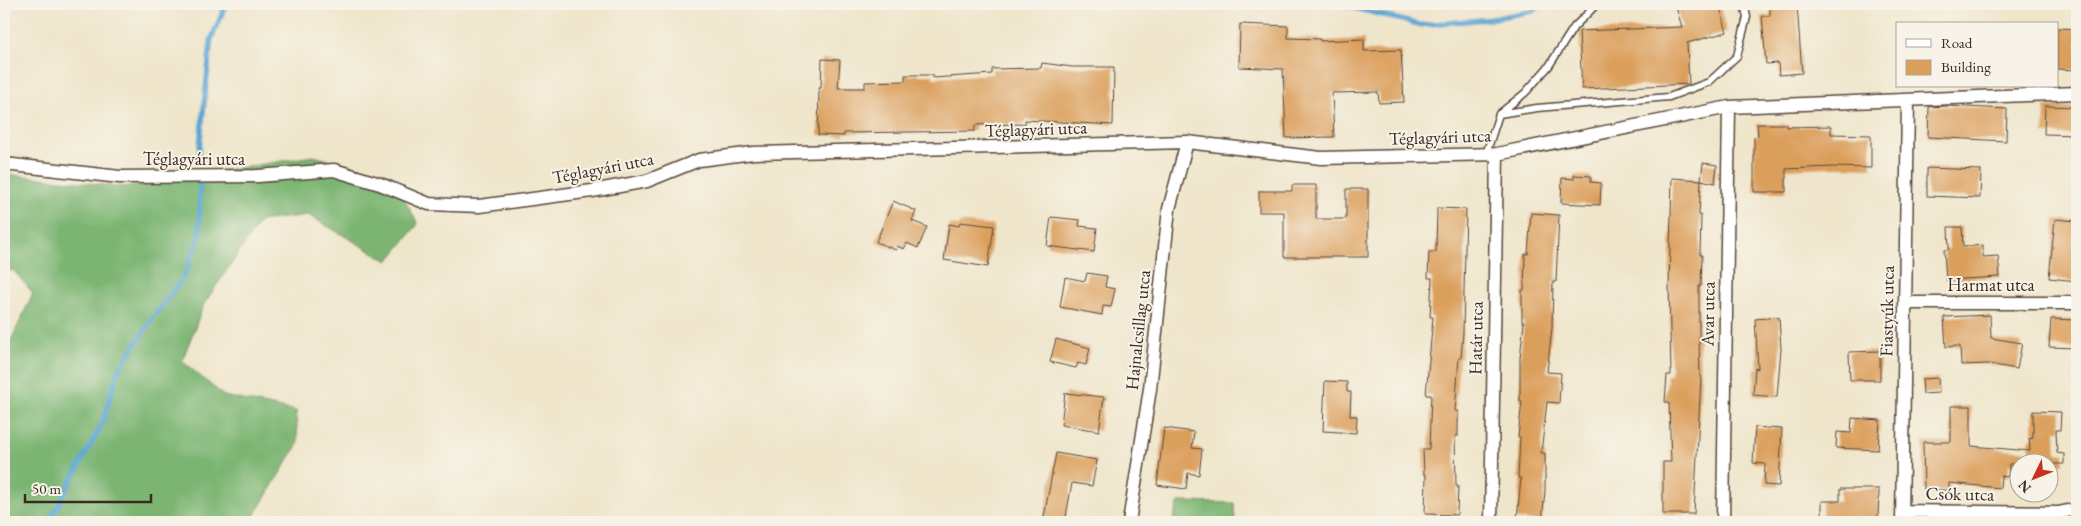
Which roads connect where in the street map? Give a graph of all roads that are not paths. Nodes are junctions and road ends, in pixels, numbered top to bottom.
1 (1597, 4) edge
2 (1744, 4) edge
3 (2077, 94) edge
4 (1908, 101) junction
5 (1729, 107) junction
6 (1499, 114) junction
7 (1186, 142) junction
8 (1492, 154) junction
9 (4, 164) edge
10 (2077, 302) edge
11 (1905, 303) junction
12 (2077, 508) edge
13 (1902, 516) edge
14 (1129, 522) edge
15 (1490, 522) edge
16 (1723, 522) edge

1 - 6 lane
2 - 6 lane
3 - 4 street, Téglagyári utca
4 - 5 street, Téglagyári utca
4 - 11 street, Fiastyúk utca
5 - 8 street, Téglagyári utca
5 - 16 street, Avar utca
6 - 8 lane
7 - 8 street, Téglagyári utca
7 - 9 street, Téglagyári utca
7 - 14 street, Hajnalcsillag utca
8 - 15 street, Határ utca
10 - 11 street, Harmat utca
11 - 13 street, Fiastyúk utca
12 - 13 street, Csók utca

